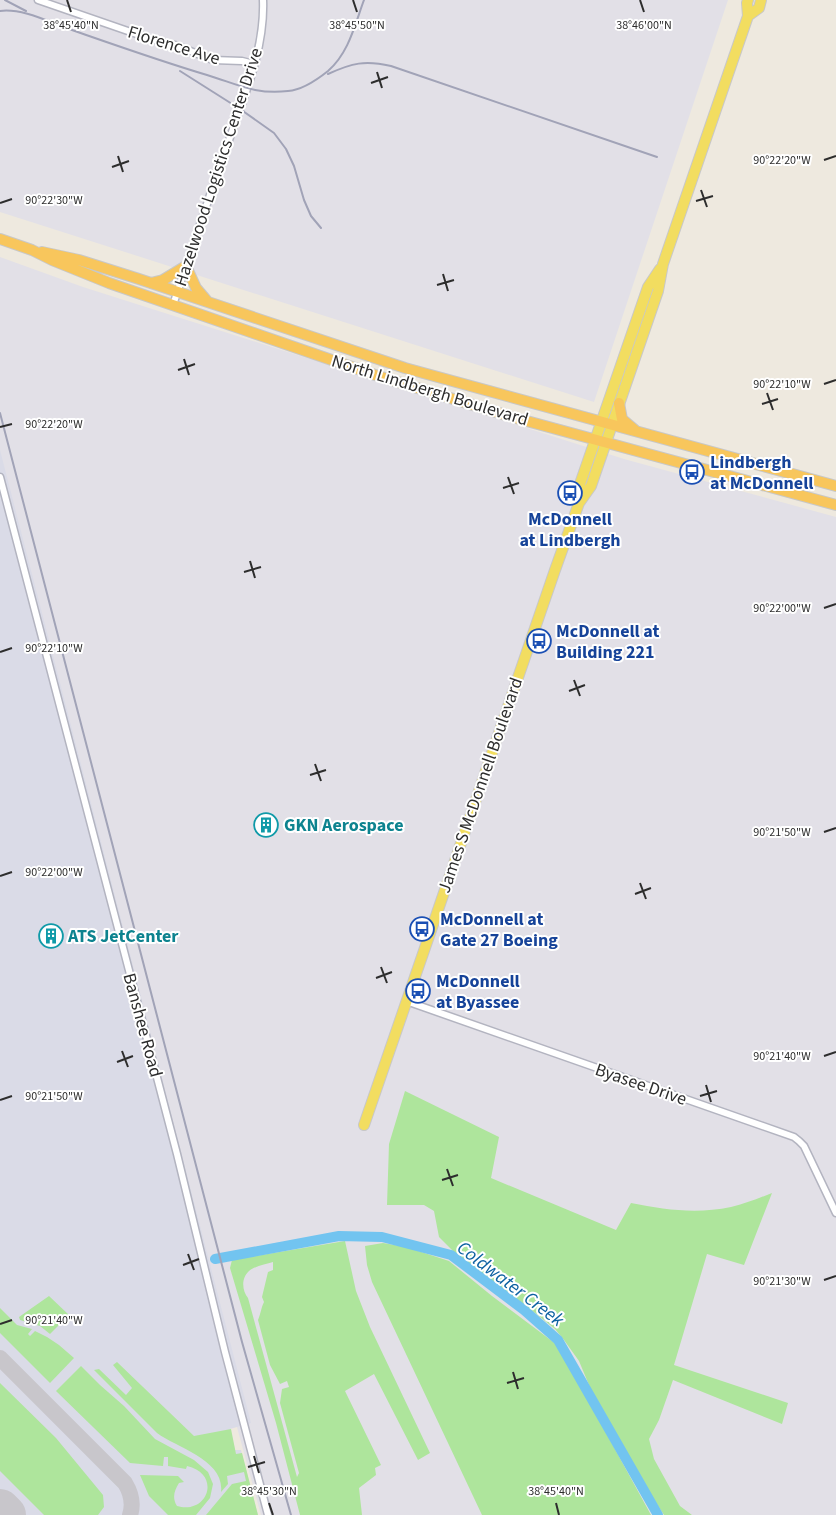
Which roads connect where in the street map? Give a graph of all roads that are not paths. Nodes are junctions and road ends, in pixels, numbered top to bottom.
1 (38, 0) edge
2 (263, 0) edge
3 (748, 0) edge
4 (761, 0) edge
5 (748, 16) junction
6 (254, 64) junction
7 (0, 239) edge
8 (32, 250) junction
9 (663, 264) junction
10 (186, 266) junction
11 (150, 283) junction
12 (177, 292) junction
13 (208, 302) junction
14 (173, 304) junction
15 (619, 402) junction
16 (606, 424) junction
17 (638, 432) junction
18 (600, 441) junction
19 (0, 477) edge
20 (836, 486) edge
21 (836, 505) edge
22 (406, 1001) junction
23 (364, 1125) dead end
24 (836, 1213) edge
25 (268, 1515) edge

1 - 6 street, Florence Ave
2 - 6 street, Hazelwood Logistics Center Drive
3 - 5 main road, James S McDonnell Boulevard
4 - 5 main road, James S McDonnell Boulevard
5 - 9 main road, James S McDonnell Boulevard
6 - 10 street, Hazelwood Logistics Center Drive
7 - 8 highway, North Lindbergh Boulevard
8 - 11 highway, North Lindbergh Boulevard
8 - 14 highway, North Lindbergh Boulevard
9 - 15 main road, James S McDonnell Boulevard
9 - 16 main road, James S McDonnell Boulevard
10 - 11 highway
10 - 12 street, Hazelwood Logistics Center Drive
10 - 13 highway
11 - 12 highway, North Lindbergh Boulevard
12 - 13 highway, North Lindbergh Boulevard
12 - 14 street, Hazelwood Logistics Center Drive
13 - 16 highway, North Lindbergh Boulevard
14 - 18 highway, North Lindbergh Boulevard
15 - 16 main road, James S McDonnell Boulevard
15 - 17 highway
16 - 17 highway, North Lindbergh Boulevard
16 - 18 main road, James S McDonnell Boulevard
17 - 20 highway, North Lindbergh Boulevard
18 - 21 highway, North Lindbergh Boulevard
18 - 22 main road, James S McDonnell Boulevard
19 - 25 street, Banshee Road
22 - 23 main road, James S McDonnell Boulevard
22 - 24 street, Byasee Drive

